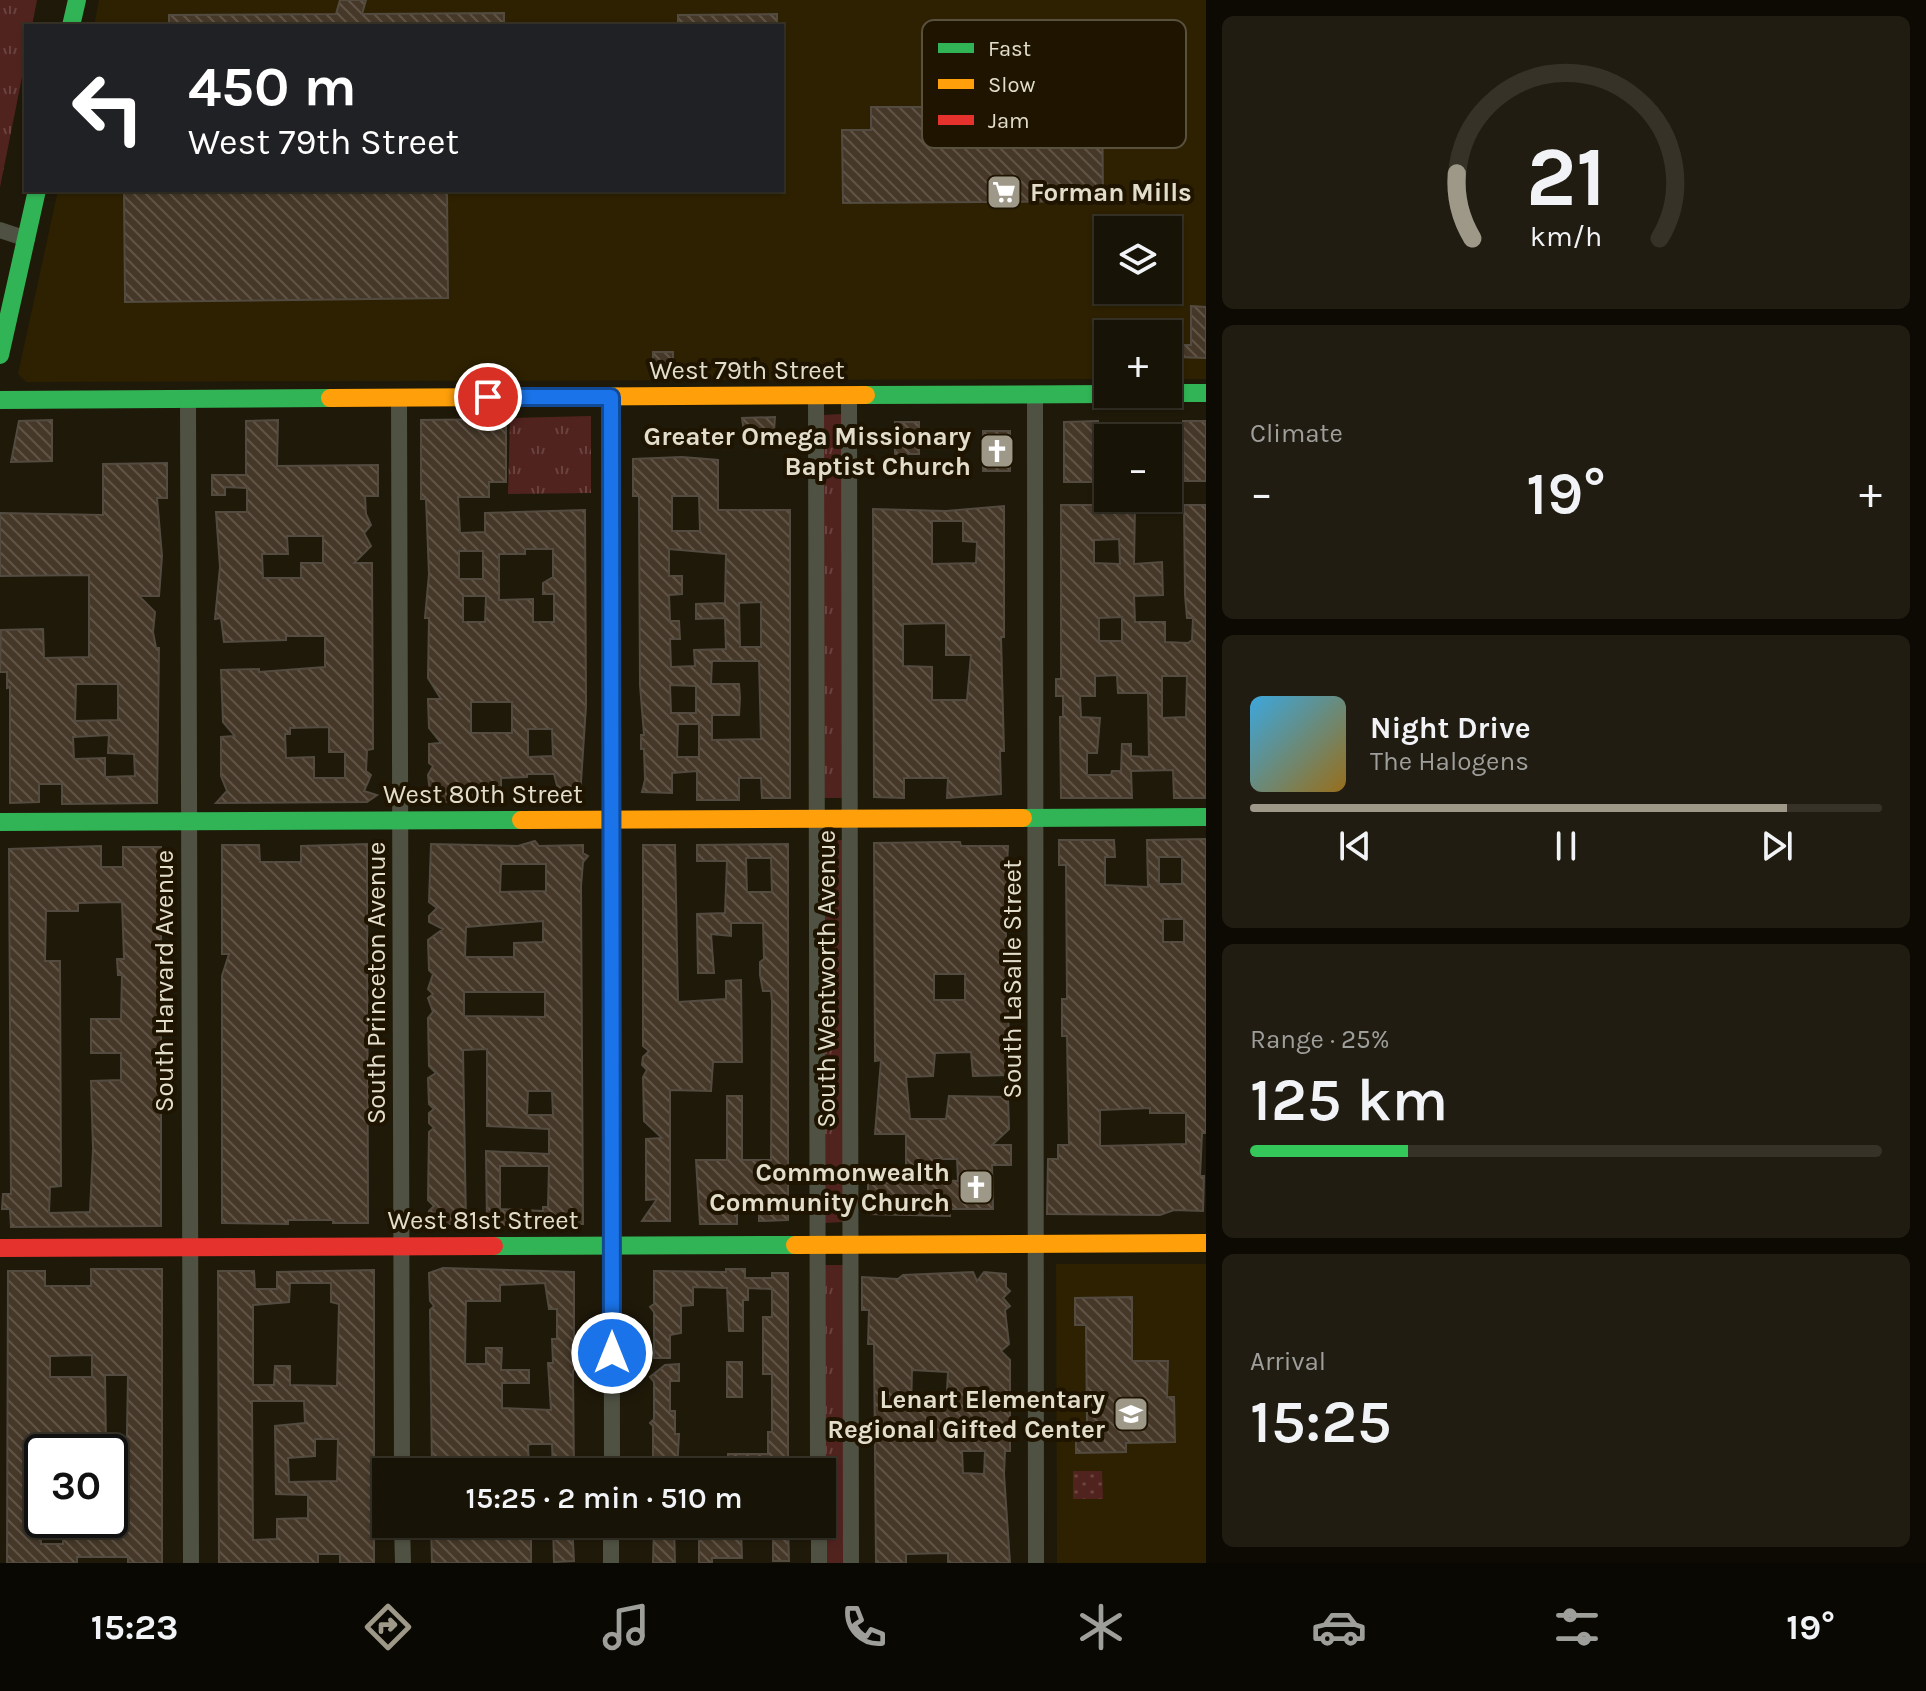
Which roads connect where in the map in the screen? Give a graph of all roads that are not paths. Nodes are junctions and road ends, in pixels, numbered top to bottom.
1 (77, 0) edge
2 (71, 24) edge
3 (37, 192) edge
4 (0, 230) edge
5 (27, 239) junction
6 (0, 355) edge
7 (1182, 393) edge
8 (1206, 393) edge
9 (1035, 394) junction
10 (1094, 394) edge
11 (816, 396) junction
12 (849, 396) junction
13 (611, 397) junction
14 (399, 398) junction
15 (188, 399) junction
16 (0, 400) edge
17 (1036, 817) junction
18 (1206, 817) edge
19 (816, 818) junction
20 (850, 818) junction
21 (611, 819) junction
22 (399, 820) junction
23 (188, 821) junction
24 (0, 822) edge
25 (1206, 1243) edge
26 (1036, 1244) junction
27 (817, 1245) junction
28 (851, 1245) junction
29 (401, 1246) junction
30 (613, 1246) junction
31 (188, 1247) junction
32 (0, 1248) edge
33 (402, 1458) edge
34 (612, 1458) edge
35 (818, 1458) edge
36 (402, 1538) edge
37 (611, 1538) edge
38 (819, 1538) edge
39 (191, 1563) edge
40 (403, 1563) edge
41 (611, 1563) edge
42 (819, 1563) edge
43 (851, 1563) edge
44 (1036, 1563) edge

1 - 2 street
3 - 5 street
4 - 5 street
5 - 6 street
7 - 8 street
9 - 10 street, West 79th Street
9 - 12 street, West 79th Street
9 - 17 street, South LaSalle Street
11 - 12 street, West 79th Street
11 - 13 street, West 79th Street
11 - 19 street, South Wentworth Avenue
12 - 20 street, South Wentworth Avenue
13 - 14 street, West 79th Street
13 - 21 street
14 - 15 street, West 79th Street
14 - 22 street, South Princeton Avenue
15 - 16 street, West 79th Street
15 - 23 street, South Harvard Avenue
17 - 18 street, West 80th Street
17 - 20 street, West 80th Street
17 - 26 street, South LaSalle Street
19 - 20 street, West 80th Street
19 - 21 street, West 80th Street
19 - 27 street, South Wentworth Avenue
20 - 28 street, South Wentworth Avenue
21 - 22 street, West 80th Street
21 - 30 street
22 - 23 street, West 80th Street
22 - 29 street, South Princeton Avenue
23 - 24 street, West 80th Street
23 - 31 street, South Harvard Avenue
25 - 26 street, West 81st Street
26 - 28 street, West 81st Street
26 - 44 street, South LaSalle Street
27 - 28 street, West 81st Street
27 - 30 street, West 81st Street
27 - 35 street, South Wentworth Avenue
28 - 43 street, South Wentworth Avenue
29 - 30 street, West 81st Street
29 - 31 street, West 81st Street
29 - 33 street, South Princeton Avenue
30 - 34 street
31 - 32 street, West 81st Street
31 - 39 street, South Harvard Avenue
36 - 40 street
37 - 41 street
38 - 42 street

